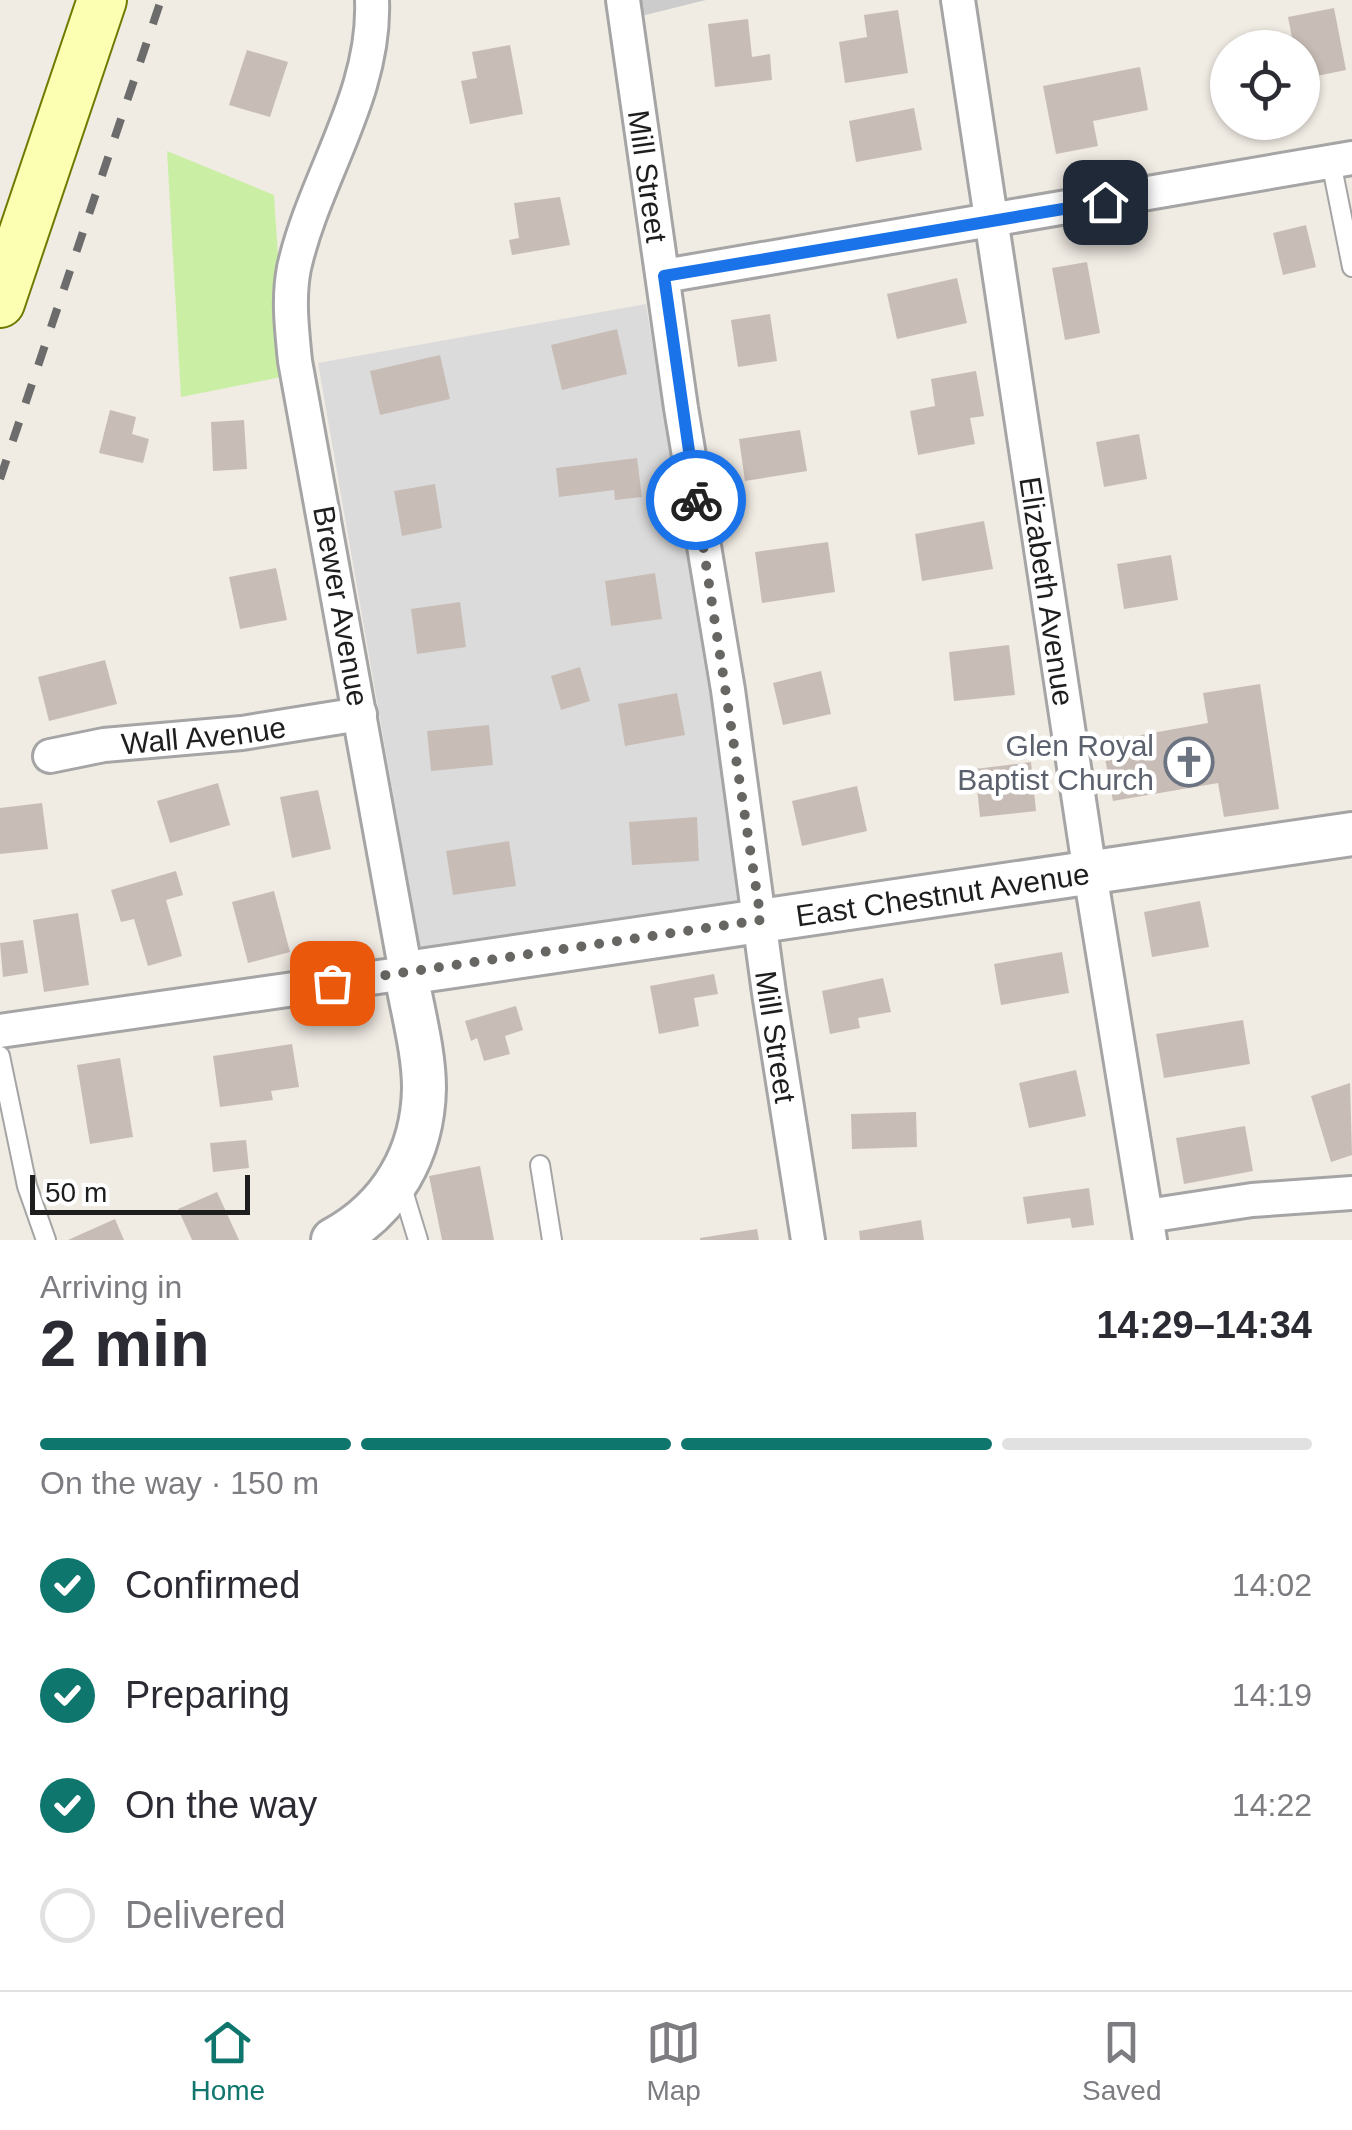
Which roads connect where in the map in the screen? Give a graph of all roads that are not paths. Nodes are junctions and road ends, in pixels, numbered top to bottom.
1 (102, 0) edge
2 (372, 0) edge
3 (623, 0) edge
4 (958, 0) edge
5 (1341, 160) edge
6 (992, 222) junction
7 (1352, 267) edge
8 (664, 276) junction
9 (2, 291) edge
10 (360, 714) junction
11 (50, 756) dead end
12 (1352, 834) edge
13 (1090, 873) junction
14 (761, 920) junction
15 (406, 972) junction
16 (0, 1032) edge
17 (0, 1056) edge
18 (540, 1165) dead end
19 (1352, 1193) edge
20 (388, 1195) junction
21 (1148, 1228) edge
22 (46, 1240) edge
23 (333, 1240) edge
24 (418, 1240) edge
25 (552, 1240) edge
26 (808, 1240) edge

1 - 9 main road
2 - 10 street, Brewer Avenue
3 - 8 street, Mill Street
4 - 6 street, Elizabeth Avenue
5 - 6 street
5 - 7 lane
6 - 8 street
6 - 13 street, Elizabeth Avenue
8 - 14 street, Mill Street
10 - 11 street, Wall Avenue
10 - 15 street, Brewer Avenue
12 - 13 street, East Chestnut Avenue
13 - 14 street, East Chestnut Avenue
13 - 21 street, Elizabeth Avenue
14 - 15 street, East Chestnut Avenue
14 - 26 street, Mill Street
15 - 16 street, East Chestnut Avenue
15 - 20 street, Brewer Avenue
17 - 22 lane
18 - 25 lane
19 - 21 street
20 - 23 street
20 - 24 lane

